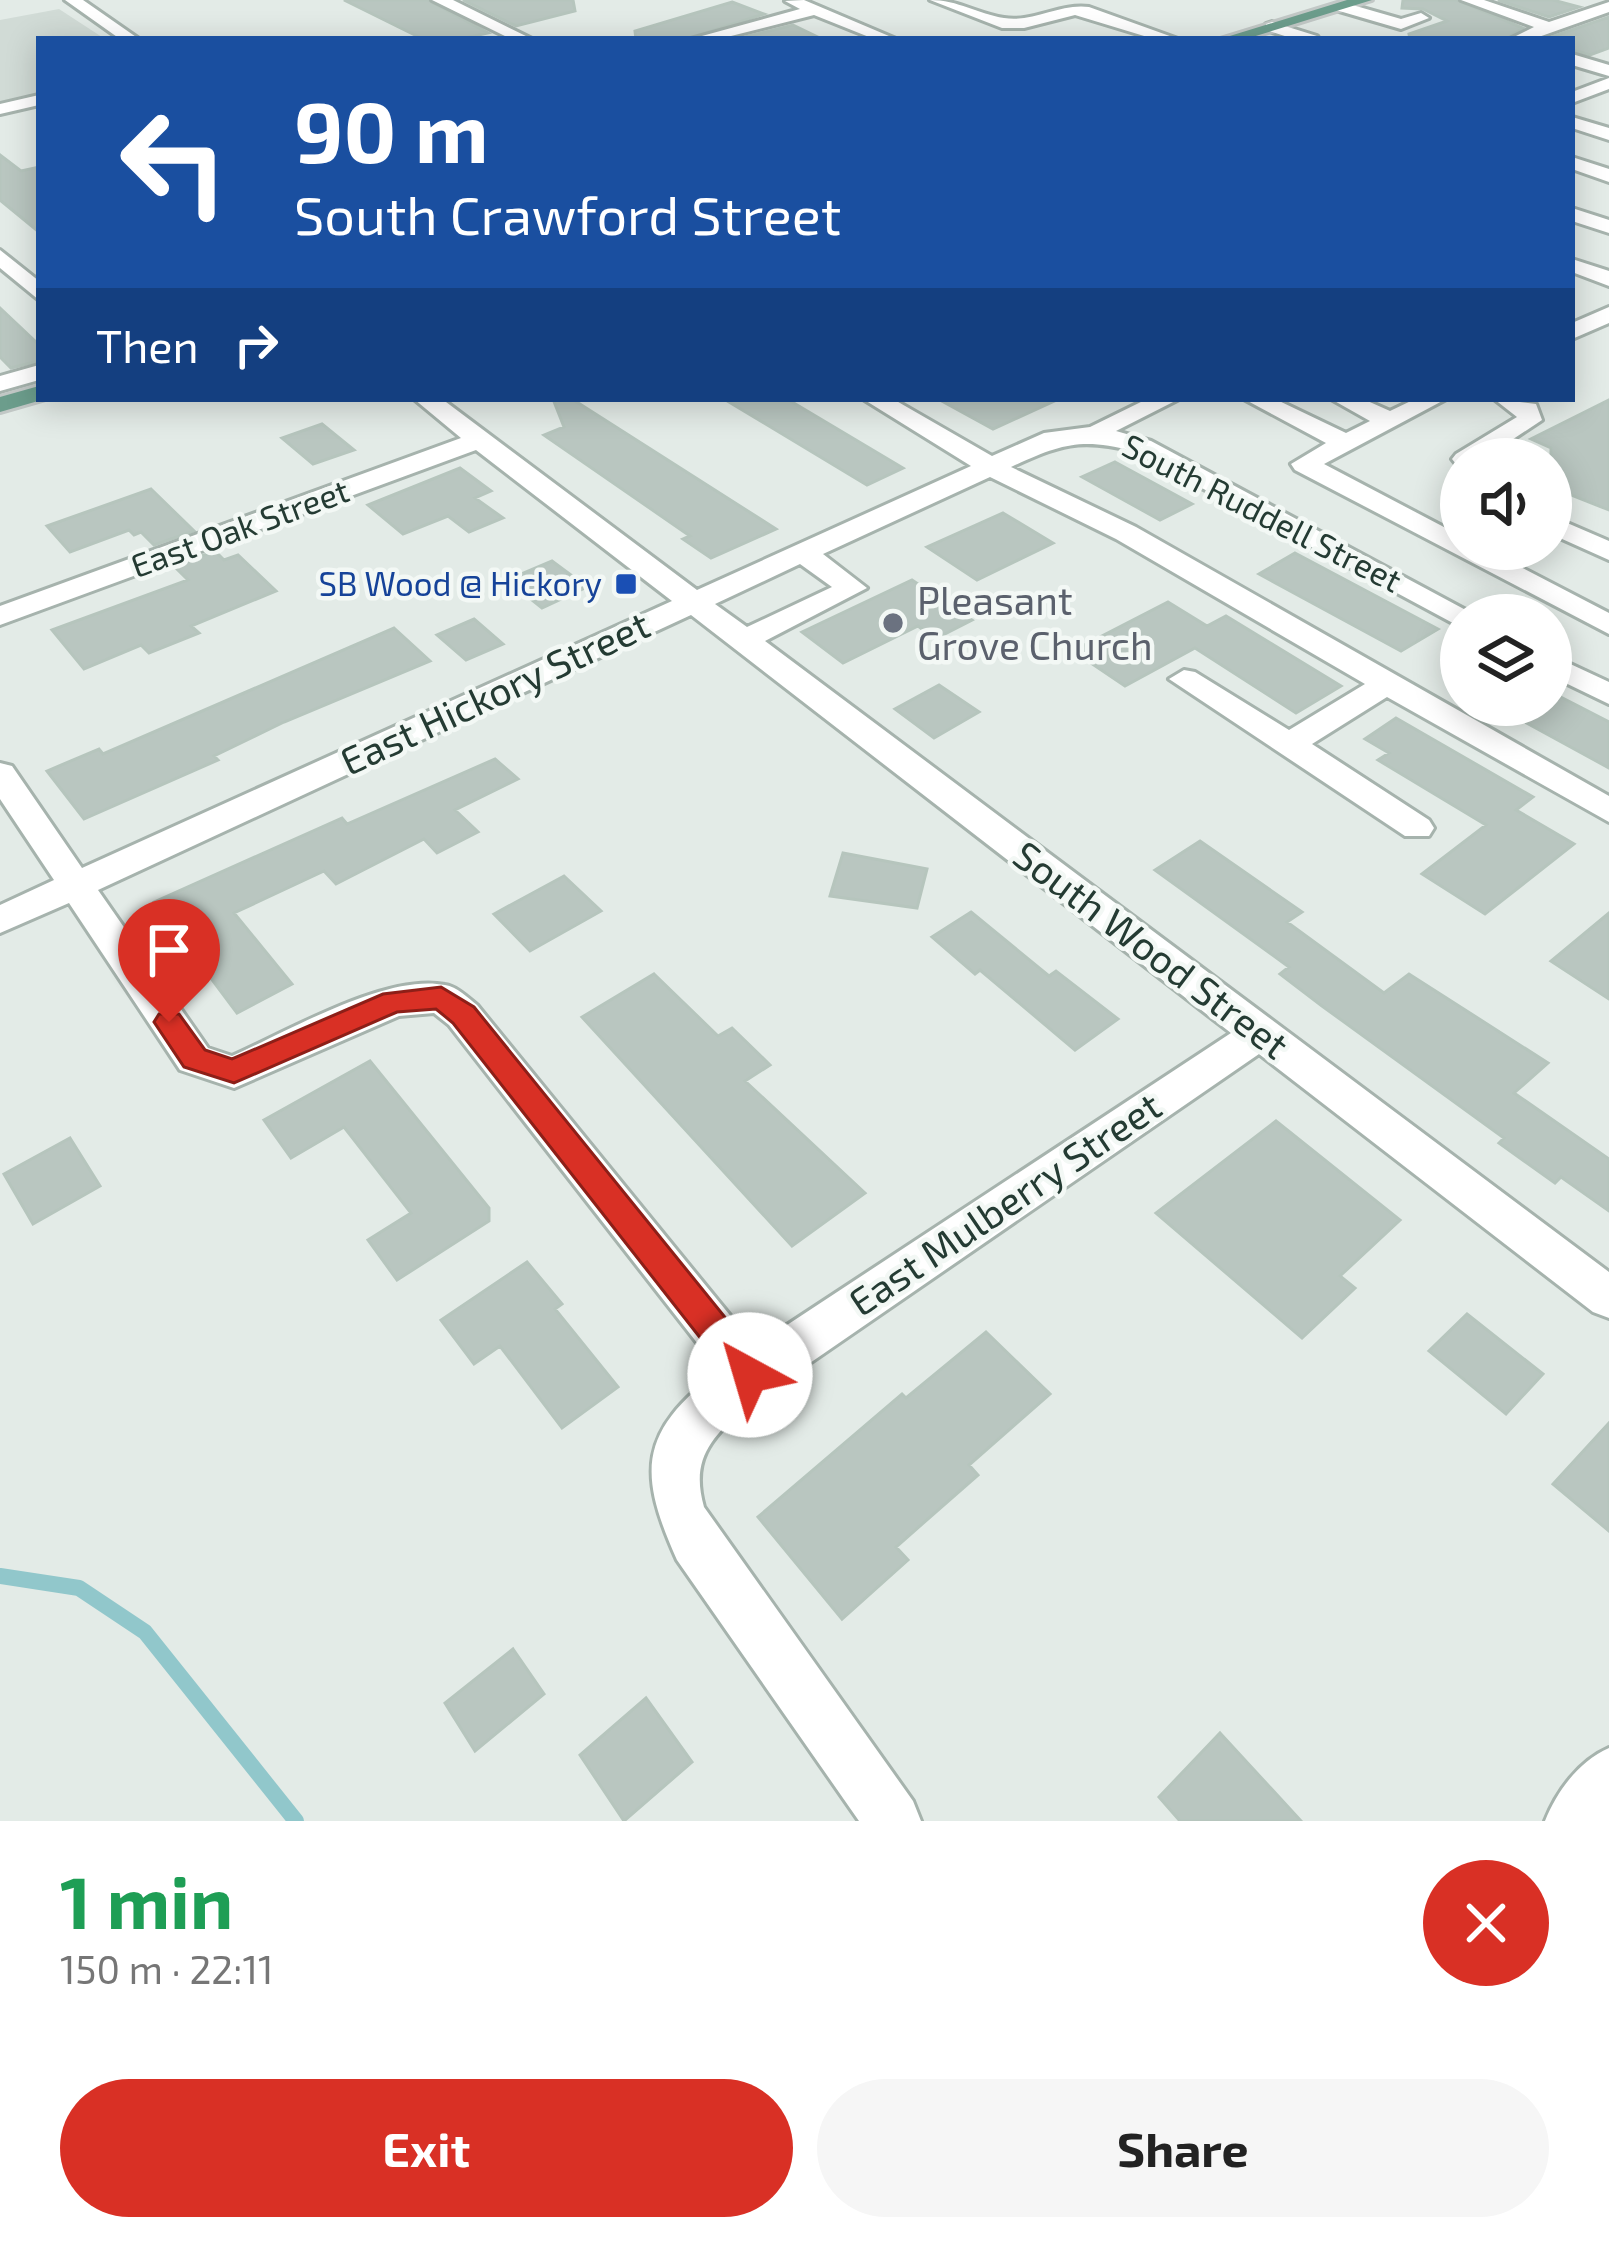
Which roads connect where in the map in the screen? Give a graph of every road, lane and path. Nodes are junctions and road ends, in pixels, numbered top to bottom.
1 (73, 0) edge
2 (440, 0) edge
3 (790, 0) edge
4 (842, 0) edge
5 (938, 0) edge
6 (1364, 0) edge
7 (1469, 0) edge
8 (1337, 4) edge
9 (1021, 5) dead end
10 (1609, 7) edge
11 (813, 9) junction
12 (1052, 16) junction
13 (1421, 18) dead end
14 (1401, 23) junction
15 (1273, 27) junction
16 (1549, 27) junction
17 (127, 36) edge
18 (518, 36) edge
19 (710, 36) edge
20 (880, 36) edge
21 (1161, 36) edge
22 (1239, 36) edge
23 (1302, 36) edge
24 (1364, 36) edge
25 (1525, 36) edge
26 (1593, 67) edge
27 (1575, 94) edge
28 (36, 101) edge
29 (0, 109) edge
30 (1575, 164) edge
31 (1609, 176) edge
32 (1575, 215) edge
33 (1609, 227) edge
34 (0, 256) edge
35 (1575, 266) edge
36 (1609, 279) edge
37 (36, 290) edge
38 (1609, 314) edge
39 (1575, 331) edge
40 (36, 373) edge
41 (0, 384) edge
42 (36, 394) edge
43 (429, 402) edge
44 (879, 402) edge
45 (1161, 402) edge
46 (1262, 402) edge
47 (1349, 402) edge
48 (1428, 402) edge
49 (1512, 402) edge
50 (0, 405) edge
51 (1390, 421) junction
52 (1098, 434) junction
53 (1500, 438) edge
54 (479, 440) junction
55 (1346, 443) junction
56 (990, 465) junction
57 (1572, 534) edge
58 (1440, 536) edge
59 (801, 552) junction
60 (1609, 552) edge
61 (1505, 570) edge
62 (694, 602) junction
63 (1440, 605) edge
64 (0, 616) edge
65 (1609, 625) edge
66 (744, 640) junction
67 (1572, 675) edge
68 (1184, 679) dead end
69 (1388, 683) junction
70 (1609, 694) edge
71 (1289, 744) junction
72 (0, 774) edge
73 (1609, 811) edge
74 (1418, 828) dead end
75 (76, 885) junction
76 (0, 920) edge
77 (1261, 1033) junction
78 (1609, 1298) edge
79 (750, 1375) junction
80 (1609, 1776) edge
81 (893, 1821) edge
82 (1573, 1821) edge

1 - 17 street
2 - 18 street
3 - 11 street
4 - 11 street
5 - 12 street
6 - 8 main road
7 - 16 street
8 - 14 street
8 - 15 main road
9 - 12 street
10 - 16 street
11 - 19 street
11 - 20 street
12 - 21 street
13 - 14 street
14 - 24 street
15 - 22 main road
15 - 23 street
16 - 25 street
26 - 27 street
28 - 29 street
30 - 31 street
32 - 33 street
34 - 37 street
35 - 36 street
38 - 39 street
40 - 41 street
42 - 50 main road
43 - 54 street, South Wood Street
44 - 56 street
45 - 52 street
46 - 55 street
47 - 51 street
48 - 51 street
49 - 53 street
51 - 55 street
52 - 56 street, South Ruddell Street
52 - 63 street, South Ruddell Street
54 - 62 street, South Wood Street
54 - 64 street, East Oak Street
55 - 58 street
56 - 59 street, East Hickory Street
56 - 69 street
57 - 60 street
59 - 62 street, East Hickory Street
59 - 66 street
61 - 65 street
62 - 66 street, South Wood Street
62 - 75 street, East Hickory Street
66 - 77 street, South Wood Street
67 - 70 street
68 - 71 street
69 - 71 street
69 - 73 street
71 - 74 street
72 - 75 street
75 - 76 street, East Hickory Street
75 - 79 street
77 - 78 street, South Wood Street
77 - 79 street, East Mulberry Street
79 - 81 street, East Mulberry Street
80 - 82 street

